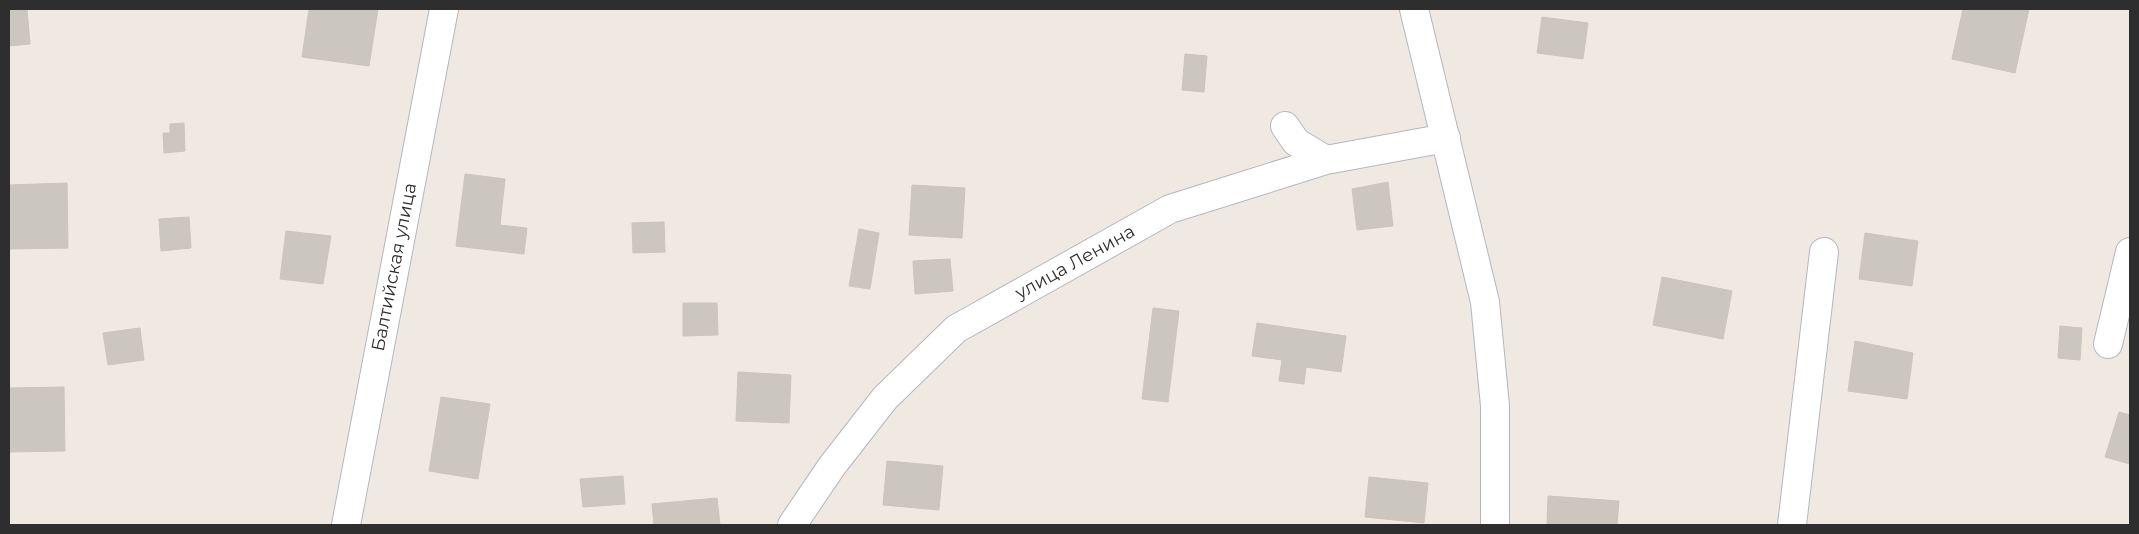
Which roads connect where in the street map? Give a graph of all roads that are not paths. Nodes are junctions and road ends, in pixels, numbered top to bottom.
1 (444, 9) edge
2 (1414, 9) edge
3 (1286, 126) dead end
4 (1446, 138) junction
5 (1326, 160) junction
6 (1824, 252) dead end
7 (2130, 252) edge
8 (2108, 344) dead end
9 (346, 525) edge
10 (792, 525) edge
11 (1495, 525) edge
12 (1792, 525) edge

1 - 9 street, Балтийская улица
2 - 4 street
3 - 5 street
4 - 5 street, улица Ленина
4 - 11 street
5 - 10 street, улица Ленина
6 - 12 street
7 - 8 street

